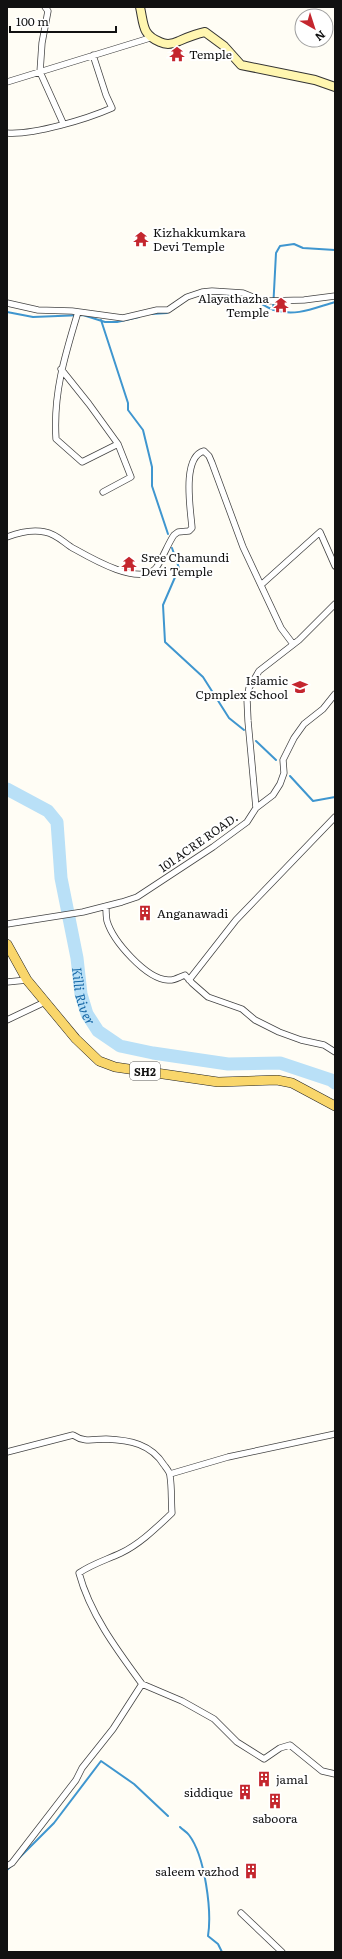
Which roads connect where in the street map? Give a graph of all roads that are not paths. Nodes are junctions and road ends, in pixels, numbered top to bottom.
1 (45, 7) edge
2 (140, 7) edge
3 (150, 38) junction
4 (93, 55) junction
5 (40, 72) junction
6 (7, 82) edge
7 (335, 87) edge
8 (63, 123) junction
9 (7, 133) edge
10 (335, 296) edge
11 (7, 303) edge
12 (78, 312) junction
13 (61, 369) junction
14 (118, 444) junction
15 (103, 492) dead end
16 (7, 537) edge
17 (335, 566) edge
18 (261, 585) junction
19 (335, 604) edge
20 (293, 644) junction
21 (335, 694) edge
22 (256, 808) junction
23 (335, 817) edge
24 (106, 906) junction
25 (7, 924) edge
26 (7, 944) edge
27 (27, 980) junction
28 (189, 980) junction
29 (7, 982) edge
30 (45, 1002) junction
31 (7, 1020) edge
32 (335, 1052) edge
33 (335, 1106) edge
34 (335, 1434) edge
35 (7, 1452) edge
36 (170, 1474) junction
37 (142, 1684) junction
38 (335, 1774) edge
39 (7, 1866) edge
40 (241, 1913) dead end
41 (282, 1952) edge

1 - 5 street
2 - 3 main road
3 - 4 street
3 - 7 main road
4 - 5 street
4 - 8 street
5 - 6 street
5 - 8 street
8 - 9 street
10 - 12 street
11 - 12 street
12 - 13 street
13 - 14 street
13 - 14 street
14 - 15 street
16 - 18 street
17 - 18 street
18 - 20 street
19 - 20 street
20 - 22 street
21 - 22 street, 101 ACRE ROAD.
22 - 24 street, 101 ACRE ROAD.
23 - 28 street
24 - 25 street, 101 ACRE ROAD.
24 - 28 street
26 - 27 main road, SH2
27 - 29 street
27 - 30 main road, SH2
28 - 32 street
30 - 31 street
30 - 33 main road, SH2
34 - 36 street
35 - 36 street
36 - 37 street
37 - 38 street
37 - 39 street
40 - 41 street

